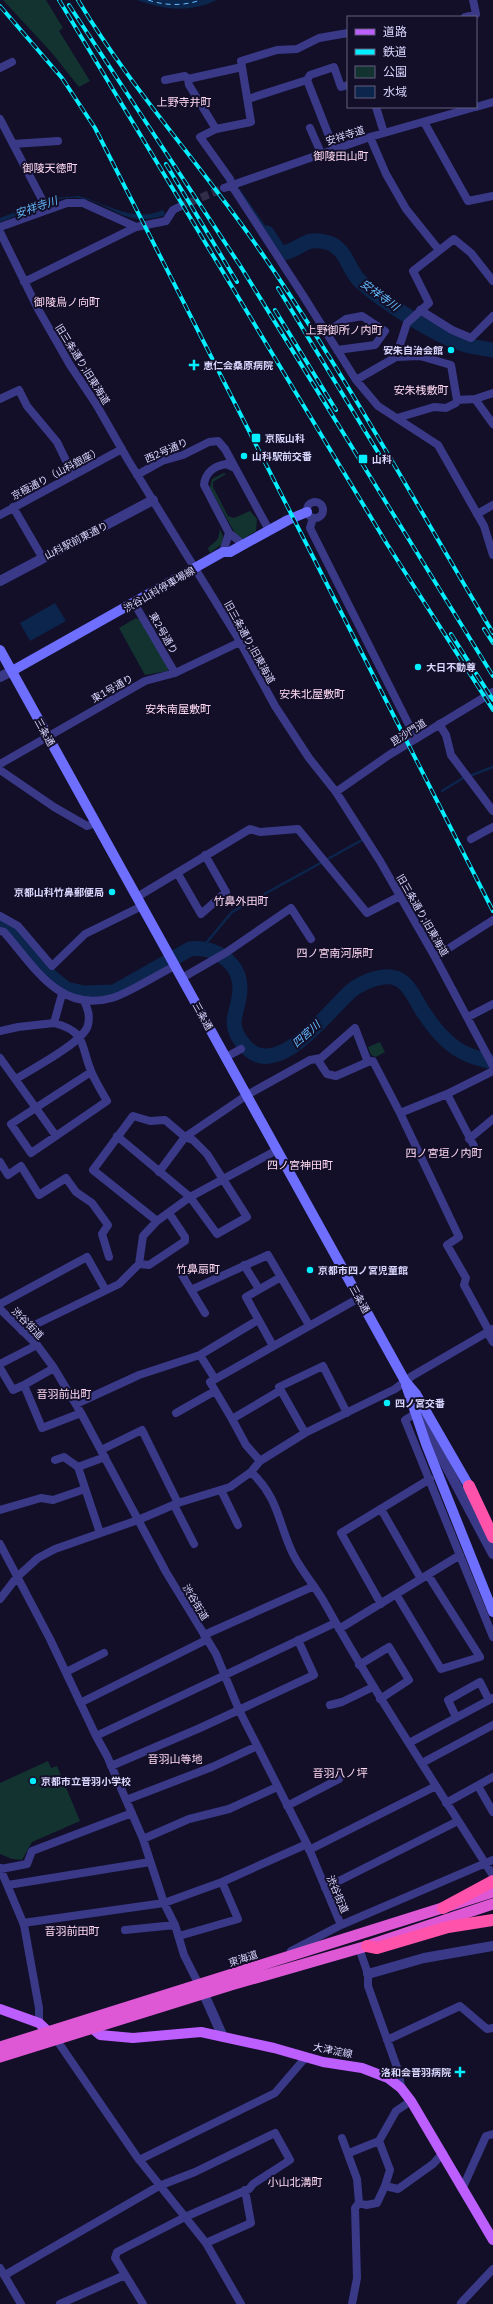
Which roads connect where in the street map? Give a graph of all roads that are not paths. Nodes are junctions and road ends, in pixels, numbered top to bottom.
1 (473, 0) edge
2 (469, 16) edge
3 (347, 33) edge
4 (12, 62) dead end
5 (242, 67) junction
6 (0, 68) edge
7 (188, 79) junction
8 (165, 80) dead end
9 (307, 80) junction
10 (347, 85) edge
11 (248, 99) junction
12 (493, 102) edge
13 (477, 106) edge
14 (376, 108) edge
15 (466, 108) edge
16 (448, 111) edge
17 (0, 119) edge
18 (424, 122) junction
19 (310, 128) dead end
20 (216, 129) junction
21 (384, 133) junction
22 (370, 137) junction
23 (58, 141) dead end
24 (13, 144) junction
25 (334, 149) junction
26 (321, 153) junction
27 (228, 187) junction
28 (493, 196) edge
29 (179, 207) tunnel mouth
30 (47, 208) junction
31 (136, 227) junction
32 (0, 228) edge
33 (0, 232) edge
34 (439, 250) junction
35 (493, 281) edge
36 (24, 282) junction
37 (418, 312) junction
38 (493, 316) edge
39 (326, 333) junction
40 (337, 350) junction
41 (396, 357) junction
42 (356, 380) junction
43 (493, 393) edge
44 (475, 398) junction
45 (0, 399) edge
46 (457, 400) junction
47 (397, 418) junction
48 (493, 424) edge
49 (122, 449) junction
50 (235, 468) junction
51 (73, 475) junction
52 (137, 475) junction
53 (153, 500) junction
54 (493, 505) edge
55 (13, 507) junction
56 (476, 514) junction
57 (0, 515) edge
58 (310, 515) joint
59 (269, 530) junction
60 (229, 533) junction
61 (244, 545) junction
62 (222, 552) junction
63 (493, 555) edge
64 (42, 557) junction
65 (195, 567) junction
66 (0, 581) edge
67 (134, 603) junction
68 (240, 642) junction
69 (0, 650) edge
70 (12, 671) junction
71 (175, 673) junction
72 (0, 677) edge
73 (493, 692) edge
74 (439, 724) junction
75 (47, 736) junction
76 (416, 739) junction
77 (0, 764) edge
78 (0, 770) edge
79 (336, 792) junction
80 (493, 811) edge
81 (96, 823) junction
82 (493, 827) edge
83 (471, 839) dead end
84 (205, 855) junction
85 (178, 874) junction
86 (400, 896) junction
87 (139, 901) junction
88 (0, 916) edge
89 (493, 920) edge
90 (0, 931) edge
91 (311, 939) dead end
92 (435, 957) junction
93 (175, 965) junction
94 (182, 978) junction
95 (62, 994) junction
96 (84, 1001) junction
97 (493, 1004) edge
98 (468, 1017) junction
99 (54, 1023) junction
100 (0, 1032) edge
101 (80, 1037) junction
102 (241, 1048) dead end
103 (226, 1057) junction
104 (0, 1058) edge
105 (317, 1059) junction
106 (368, 1062) junction
107 (493, 1066) edge
108 (493, 1071) edge
109 (91, 1072) junction
110 (16, 1079) junction
111 (447, 1094) junction
112 (247, 1095) junction
113 (36, 1107) junction
114 (400, 1113) junction
115 (493, 1119) edge
116 (56, 1136) junction
117 (117, 1136) junction
118 (184, 1137) junction
119 (277, 1150) junction
120 (0, 1162) edge
121 (159, 1172) junction
122 (223, 1180) junction
123 (190, 1197) junction
124 (169, 1213) junction
125 (157, 1221) junction
126 (109, 1257) dead end
127 (139, 1264) junction
128 (244, 1265) junction
129 (188, 1272) dead end
130 (281, 1277) junction
131 (105, 1289) junction
132 (191, 1290) junction
133 (259, 1290) junction
134 (359, 1298) junction
135 (0, 1304) edge
136 (0, 1309) edge
137 (204, 1313) dead end
138 (258, 1320) junction
139 (309, 1326) junction
140 (22, 1331) junction
141 (490, 1331) edge
142 (493, 1342) edge
143 (37, 1345) junction
144 (273, 1346) junction
145 (200, 1355) junction
146 (0, 1364) edge
147 (0, 1368) edge
148 (54, 1368) junction
149 (215, 1379) junction
150 (405, 1381) junction
151 (24, 1385) junction
152 (281, 1390) junction
153 (215, 1391) junction
154 (76, 1404) junction
155 (415, 1409) junction
156 (81, 1413) junction
157 (176, 1413) dead end
158 (347, 1413) junction
159 (232, 1419) junction
160 (305, 1433) junction
161 (103, 1454) junction
162 (54, 1460) dead end
163 (260, 1461) junction
164 (78, 1467) junction
165 (251, 1472) junction
166 (430, 1479) junction
167 (469, 1486) junction
168 (85, 1489) junction
169 (221, 1490) junction
170 (176, 1504) junction
171 (381, 1509) junction
172 (0, 1510) edge
173 (138, 1520) junction
174 (238, 1525) dead end
175 (493, 1529) edge
176 (100, 1533) junction
177 (493, 1536) edge
178 (0, 1544) edge
179 (194, 1544) dead end
180 (493, 1554) edge
181 (460, 1555) junction
182 (428, 1575) junction
183 (17, 1577) junction
184 (420, 1579) junction
185 (314, 1586) junction
186 (396, 1594) junction
187 (0, 1599) edge
188 (380, 1604) junction
189 (493, 1612) edge
190 (337, 1626) junction
191 (205, 1637) junction
192 (493, 1637) edge
193 (298, 1640) junction
194 (104, 1653) dead end
195 (359, 1664) junction
196 (66, 1672) junction
197 (224, 1673) junction
198 (373, 1687) junction
199 (380, 1699) junction
200 (491, 1699) edge
201 (80, 1703) junction
202 (330, 1705) dead end
203 (239, 1710) junction
204 (456, 1717) junction
205 (493, 1725) edge
206 (96, 1736) junction
207 (409, 1743) junction
208 (257, 1746) junction
209 (422, 1764) junction
210 (111, 1766) junction
211 (493, 1777) edge
212 (339, 1779) dead end
213 (436, 1786) junction
214 (478, 1786) junction
215 (277, 1787) junction
216 (126, 1800) junction
217 (446, 1802) junction
218 (287, 1806) junction
219 (493, 1812) edge
220 (132, 1813) junction
221 (458, 1821) junction
222 (143, 1839) junction
223 (308, 1847) junction
224 (150, 1862) junction
225 (489, 1862) edge
226 (1, 1868) edge
227 (492, 1877) edge
228 (222, 1882) junction
229 (8, 1885) junction
230 (325, 1888) junction
231 (493, 1892) edge
232 (164, 1903) junction
233 (493, 1904) edge
234 (443, 1908) junction
235 (493, 1920) edge
236 (23, 1923) junction
237 (175, 1925) junction
238 (341, 1925) junction
239 (125, 1930) dead end
240 (179, 1936) junction
241 (493, 1946) edge
242 (363, 1947) junction
243 (263, 1964) junction
244 (368, 1974) junction
245 (202, 1990) junction
246 (0, 2009) edge
247 (38, 2023) junction
248 (92, 2024) junction
249 (493, 2028) edge
250 (53, 2036) junction
251 (223, 2037) junction
252 (387, 2040) junction
253 (0, 2047) edge
254 (306, 2057) junction
255 (0, 2058) edge
256 (401, 2088) junction
257 (411, 2101) junction
258 (493, 2134) edge
259 (342, 2138) dead end
260 (379, 2141) junction
261 (349, 2153) junction
262 (443, 2153) junction
263 (139, 2160) junction
264 (159, 2186) junction
265 (385, 2186) junction
266 (463, 2188) junction
267 (245, 2190) junction
268 (359, 2203) junction
269 (185, 2217) junction
270 (493, 2240) edge
271 (206, 2243) junction
272 (0, 2268) edge
273 (493, 2269) edge
274 (5, 2275) junction
275 (125, 2275) junction
276 (461, 2303) edge
277 (21, 2304) edge
278 (60, 2304) edge
279 (144, 2304) edge
280 (242, 2304) edge
281 (352, 2304) edge

1 - 2 street
3 - 5 street
4 - 6 street
5 - 7 street
5 - 11 street
7 - 8 street
7 - 20 street
9 - 10 street
9 - 11 street
9 - 25 street
11 - 20 street
12 - 13 street, 安祥寺道
14 - 21 street
15 - 16 street, 安祥寺道
16 - 18 street, 安祥寺道
17 - 24 street
18 - 21 street, 安祥寺道
18 - 28 street
19 - 26 street
20 - 27 street
21 - 22 street, 安祥寺道
22 - 25 street, 安祥寺道
22 - 34 street
23 - 24 street
24 - 30 street
25 - 26 street, 安祥寺道
26 - 27 street, 安祥寺道
27 - 39 street
29 - 31 street
30 - 31 street
30 - 32 street
31 - 36 street
33 - 36 street, 旧三条通り;旧東海道
34 - 35 street
34 - 37 street
36 - 49 street, 旧三条通り;旧東海道
37 - 38 street
37 - 41 street
39 - 40 street
39 - 40 street
40 - 42 street
41 - 42 street
41 - 46 street
42 - 47 street
43 - 44 street
44 - 46 street
44 - 48 street
45 - 51 street
46 - 47 street
47 - 56 street
49 - 51 street, 京極通り（山科銀座）
49 - 52 street, 旧三条通り;旧東海道
50 - 52 street, 西2号通り
50 - 59 street, 西2号通り
50 - 60 street
51 - 55 street, 京極通り（山科銀座）
52 - 53 street, 旧三条通り;旧東海道
53 - 64 street, 山科駅前東通り
53 - 65 street, 旧三条通り;旧東海道
54 - 56 street
55 - 57 street, 京極通り（山科銀座）
55 - 64 street
56 - 63 street
58 - 59 main road, 渋谷山科停車場線
58 - 76 street
59 - 61 main road, 渋谷山科停車場線
60 - 61 street
60 - 62 street
61 - 62 main road, 渋谷山科停車場線
62 - 65 main road, 渋谷山科停車場線
64 - 66 street, 山科駅前東通り
65 - 67 main road, 渋谷山科停車場線
65 - 68 street, 旧三条通り;旧東海道
67 - 70 main road, 渋谷山科停車場線
67 - 71 street, 東2号通り
68 - 71 street, 東1号通り
68 - 79 street, 旧三条通り;旧東海道
69 - 70 main road, 三条通
70 - 72 street
70 - 75 main road, 三条通
71 - 75 street, 東1号通り
73 - 74 street, 毘沙門道
74 - 76 street, 毘沙門道
74 - 80 street
75 - 77 street, 東1号通り
75 - 81 main road, 三条通
76 - 79 street, 毘沙門道
78 - 81 street
79 - 86 street, 旧三条通り;旧東海道
81 - 87 main road, 三条通
82 - 83 street
84 - 85 street
84 - 85 street
84 - 86 street
85 - 87 street
86 - 92 street, 旧三条通り;旧東海道
87 - 88 street
87 - 93 main road, 三条通
89 - 92 street
90 - 95 street
91 - 94 street
92 - 98 street, 旧三条通り;旧東海道
93 - 94 main road, 三条通
93 - 96 street
94 - 103 main road, 三条通
95 - 96 street
95 - 99 street
96 - 101 street
97 - 98 street
98 - 107 street, 旧三条通り;旧東海道
99 - 100 street
99 - 101 street
101 - 109 street
101 - 110 street
102 - 103 street
103 - 112 main road, 三条通
104 - 110 street
105 - 106 street
105 - 106 street
105 - 112 street
106 - 114 street
108 - 111 street
109 - 113 street
109 - 116 street
110 - 113 street
111 - 114 street
111 - 115 street
112 - 118 street
112 - 119 main road, 三条通
113 - 116 street
113 - 116 street
114 - 141 street
117 - 118 street
117 - 121 street
117 - 125 street
118 - 121 street
118 - 122 street
119 - 122 street
119 - 134 main road, 三条通
120 - 126 street
121 - 123 street
122 - 123 street
122 - 123 street
123 - 124 street
124 - 125 street
124 - 127 street
125 - 127 street
127 - 131 street
128 - 130 street
128 - 132 street
128 - 133 street
129 - 132 street
130 - 133 street
130 - 139 street
131 - 135 street
131 - 140 street
132 - 137 street
133 - 138 street
134 - 139 street
134 - 150 main road, 三条通
136 - 140 street, 渋谷街道
138 - 144 street
138 - 145 street
139 - 144 street
140 - 143 street, 渋谷街道
141 - 142 street
141 - 150 street
143 - 146 street
143 - 148 street, 渋谷街道
144 - 149 street
145 - 149 street
145 - 154 street
147 - 151 street
148 - 151 street
148 - 154 street, 渋谷街道
149 - 153 street
150 - 155 main road, 三条通
150 - 158 street
150 - 167 main road, 三条通
151 - 156 street
152 - 158 street
152 - 159 street
152 - 160 street
153 - 157 street
153 - 159 street
154 - 156 street, 渋谷街道
155 - 166 street
155 - 180 street
155 - 189 main road, 三条通
156 - 161 street, 渋谷街道
158 - 160 street
159 - 163 street
160 - 163 street
161 - 164 street
161 - 170 street
161 - 173 street, 渋谷街道
162 - 164 street
163 - 165 street
164 - 168 street
165 - 169 street
165 - 185 street
166 - 171 street
166 - 181 street
167 - 175 main road, 三条通
167 - 177 highway
168 - 172 street
168 - 176 street
169 - 170 street
169 - 174 street
170 - 173 street
170 - 179 street
171 - 184 street
171 - 188 street
173 - 176 street
173 - 191 street, 渋谷街道
176 - 183 street
178 - 183 street
181 - 182 street
181 - 192 street
182 - 184 street
182 - 186 street
183 - 187 street
183 - 196 street
184 - 186 street
185 - 190 street
185 - 191 street
186 - 188 street
188 - 190 street
190 - 193 street
190 - 195 street
191 - 197 street, 渋谷街道
191 - 201 street
193 - 197 street
193 - 203 street
194 - 196 street
195 - 198 street
195 - 199 street
196 - 201 street
197 - 203 street, 渋谷街道
197 - 206 street
198 - 199 street
198 - 202 street
199 - 207 street
200 - 204 street
200 - 204 street
201 - 206 street
203 - 208 street, 渋谷街道
203 - 210 street
204 - 207 street
205 - 209 street
206 - 210 street
207 - 209 street
208 - 215 street, 渋谷街道
208 - 216 street
209 - 213 street
210 - 216 street
211 - 214 street
212 - 218 street
213 - 217 street
213 - 223 street
214 - 217 street
214 - 219 street
215 - 218 street, 渋谷街道
215 - 222 street
216 - 220 street
217 - 221 street
218 - 223 street, 渋谷街道
220 - 222 street
220 - 226 street
221 - 225 street
221 - 230 street
222 - 224 street
223 - 228 street
223 - 230 street, 渋谷街道
224 - 229 street
224 - 232 street
225 - 227 street
225 - 238 street
226 - 229 street
227 - 234 highway
228 - 232 street
228 - 240 street
229 - 236 street
230 - 238 street, 渋谷街道
231 - 234 highway, 東海道
232 - 236 street
232 - 237 street
233 - 242 highway, 東海道
234 - 243 highway, 東海道
235 - 242 highway
236 - 247 street
237 - 239 street
237 - 240 street
238 - 243 street
240 - 245 street
241 - 244 street
242 - 244 street
242 - 245 highway, 東海道
243 - 245 highway, 東海道
244 - 252 street
245 - 248 highway, 東海道
245 - 251 street
246 - 247 main road
247 - 250 main road
248 - 250 highway, 東海道
248 - 251 main road, 大津淀線
249 - 252 street
250 - 253 highway, 東海道
250 - 255 highway, 東海道
250 - 263 street
251 - 254 main road, 大津淀線
252 - 256 street
254 - 256 main road, 大津淀線
254 - 263 street
256 - 257 main road, 大津淀線
257 - 260 street
257 - 262 main road, 大津淀線
258 - 266 street
259 - 261 street
260 - 261 street
260 - 265 street
261 - 268 street
262 - 265 street
262 - 266 main road, 大津淀線
263 - 264 street
264 - 267 street
264 - 269 street
264 - 274 street
265 - 268 street
266 - 270 main road, 大津淀線
267 - 269 street
267 - 271 street
268 - 281 street
269 - 271 street
269 - 275 street
271 - 280 street
272 - 274 street
273 - 276 street
274 - 277 street
275 - 278 street
275 - 279 street

